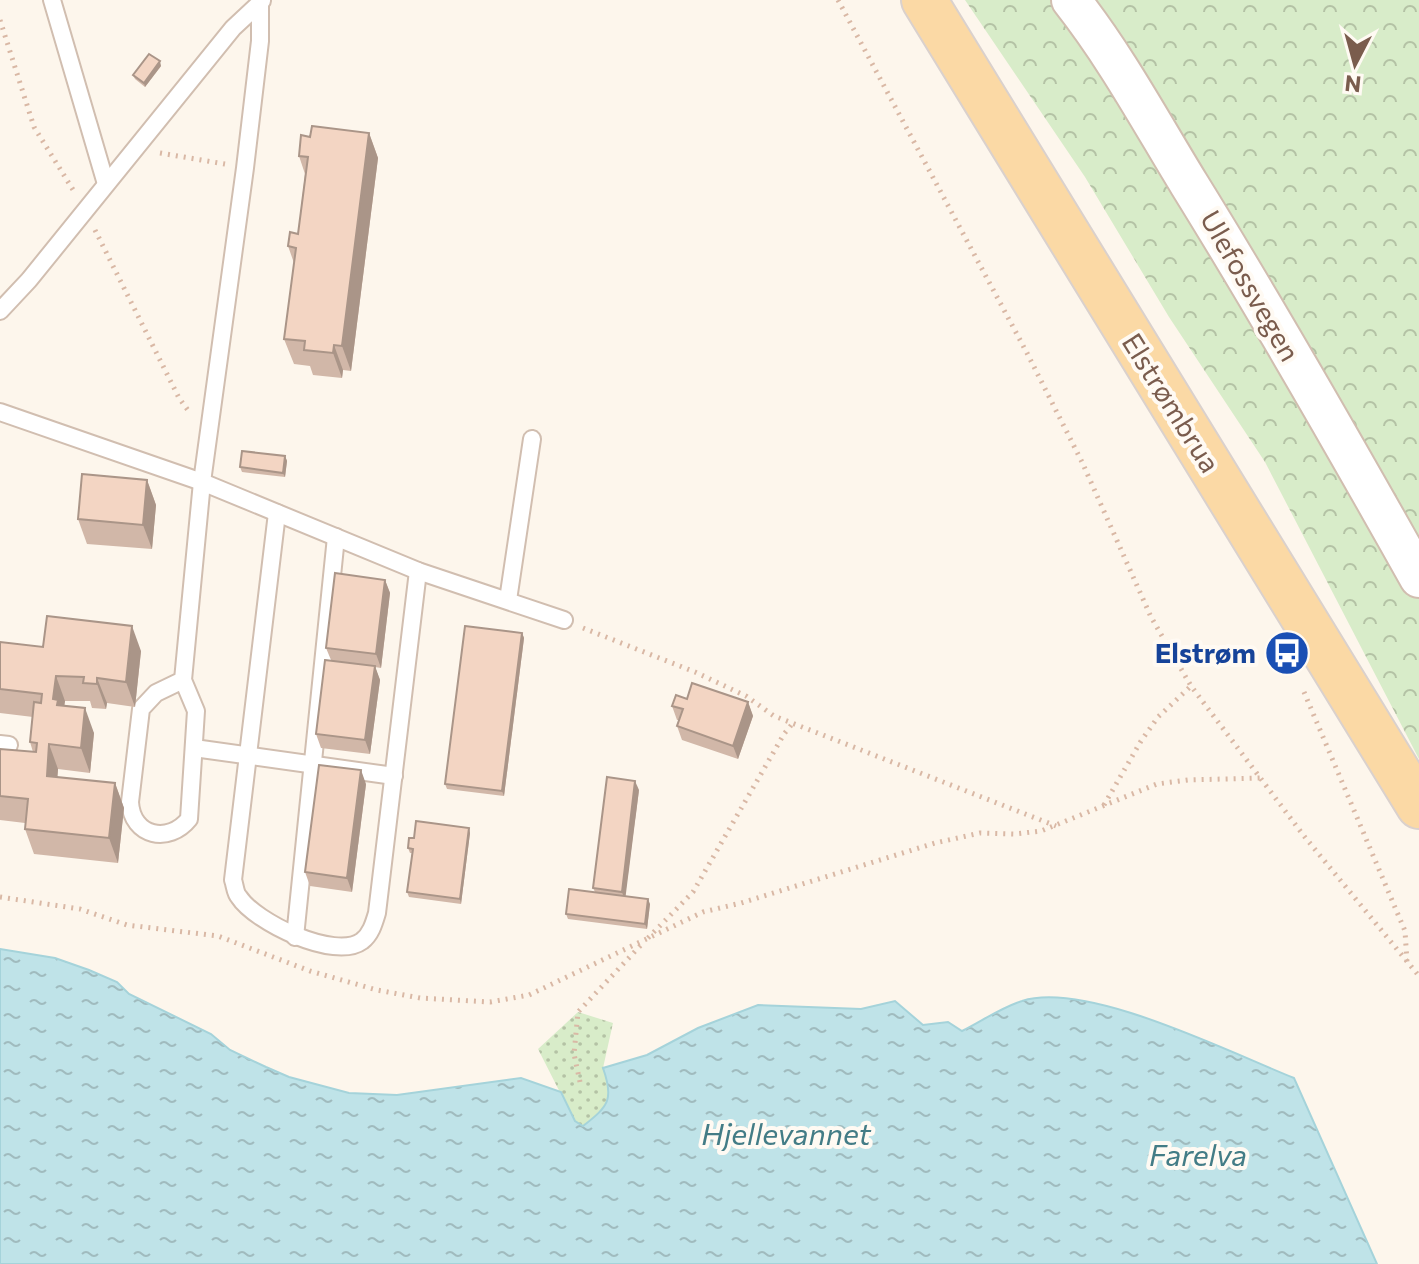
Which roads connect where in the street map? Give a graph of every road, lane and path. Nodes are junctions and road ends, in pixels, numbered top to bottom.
1 (52, 0) edge
2 (838, 0) edge
3 (924, 0) edge
4 (1071, 0) edge
5 (261, 2) edge
6 (135, 148) junction
7 (245, 168) junction
8 (106, 184) junction
9 (0, 311) edge
10 (0, 412) edge
11 (532, 439) dead end
12 (202, 482) junction
13 (277, 513) junction
14 (336, 537) junction
15 (418, 571) junction
16 (1419, 578) edge
17 (508, 600) junction
18 (564, 620) joint
19 (183, 680) junction
20 (1300, 684) dead end
21 (1191, 686) junction
22 (793, 723) junction
23 (194, 748) junction
24 (248, 756) junction
25 (313, 764) junction
26 (394, 776) junction
27 (1260, 778) junction
28 (1103, 805) junction
29 (1419, 806) edge
30 (1057, 826) junction
31 (0, 897) edge
32 (295, 937) junction
33 (644, 942) junction
34 (1407, 963) junction
35 (1419, 976) edge
36 (580, 1082) dead end

1 - 8 lane
2 - 21 path
3 - 29 main road, Elstrømbrua
4 - 16 street, Ulefossvegen
5 - 6 lane
5 - 7 lane
6 - 7 path
6 - 8 lane
7 - 12 lane
8 - 9 lane
10 - 12 lane
11 - 17 lane
12 - 13 lane
12 - 19 lane
13 - 14 lane
13 - 24 lane
14 - 15 lane
14 - 25 lane
15 - 17 lane
15 - 26 lane
17 - 18 lane
18 - 22 path
19 - 23 lane
19 - 23 lane
20 - 34 path
21 - 27 path
21 - 28 path
22 - 30 path
22 - 33 path
23 - 24 lane
24 - 25 lane
24 - 32 lane
25 - 26 lane
25 - 32 lane
26 - 32 lane
27 - 28 path
27 - 34 path
28 - 30 path
30 - 33 path
31 - 33 path
33 - 36 path
34 - 35 path

